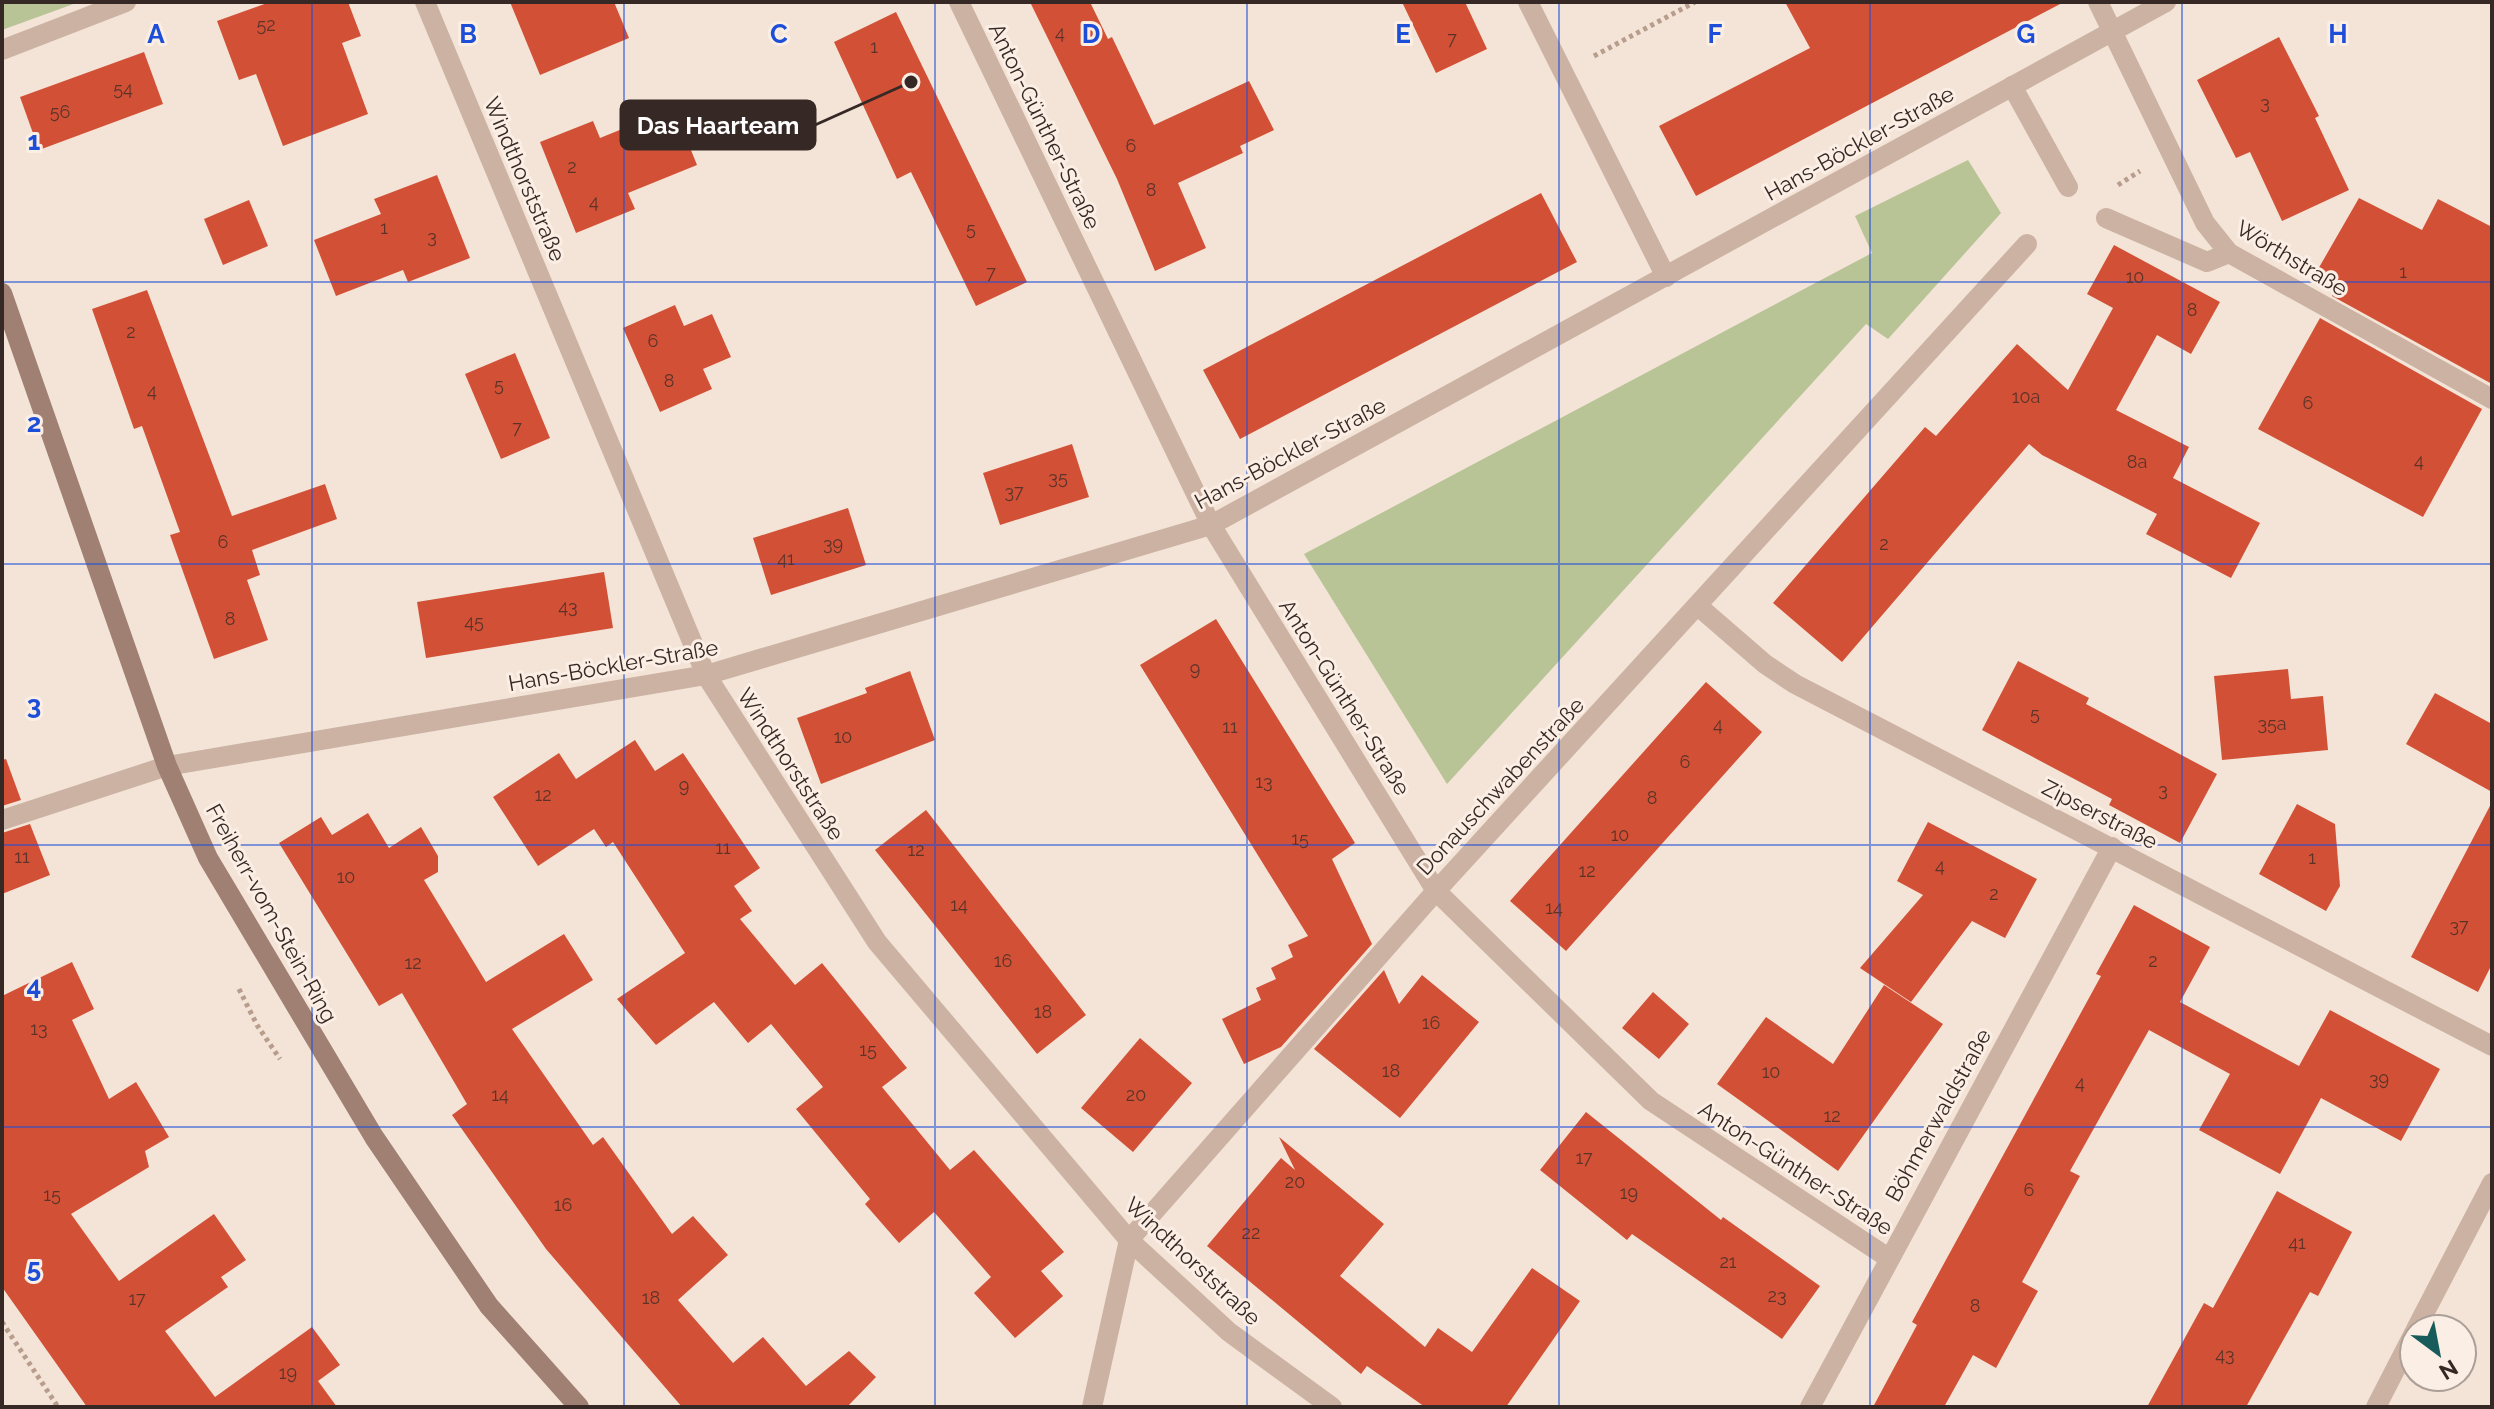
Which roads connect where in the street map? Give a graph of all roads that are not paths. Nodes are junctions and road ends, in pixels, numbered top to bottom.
1 (126, 2) edge
2 (425, 2) edge
3 (959, 2) edge
4 (1528, 2) edge
5 (2098, 2) edge
6 (2166, 2) edge
7 (2112, 31) junction
8 (2, 50) edge
9 (2012, 86) junction
10 (2068, 187) dead end
11 (2106, 218) dead end
12 (2027, 244) dead end
13 (2229, 253) junction
14 (1666, 277) junction
15 (2, 293) edge
16 (2492, 399) edge
17 (1211, 525) junction
18 (1698, 606) junction
19 (706, 675) junction
20 (167, 766) junction
21 (2, 820) edge
22 (2112, 847) junction
23 (1436, 891) junction
24 (2492, 1046) edge
25 (2492, 1183) edge
26 (1129, 1240) junction
27 (1887, 1257) junction
28 (2424, 1313) edge
29 (2398, 1364) edge
30 (579, 1407) edge
31 (1092, 1407) edge
32 (1332, 1407) edge
33 (1810, 1407) edge
34 (2376, 1407) edge

1 - 8 street
2 - 19 street, Windthorststraße
3 - 17 street, Anton-Günther-Straße
4 - 14 street
5 - 7 street, Wörthstraße
6 - 7 street, Hans-Böckler-Straße
7 - 9 street, Hans-Böckler-Straße
7 - 13 street, Wörthstraße
9 - 10 street
9 - 14 street, Hans-Böckler-Straße
11 - 13 street
12 - 18 street, Donauschwabenstraße
13 - 16 street, Wörthstraße
14 - 17 street, Hans-Böckler-Straße
15 - 20 main road, Freiherr-vom-Stein-Ring
17 - 19 street, Hans-Böckler-Straße
17 - 23 street, Anton-Günther-Straße
18 - 22 street, Zipserstraße
18 - 23 street, Donauschwabenstraße
19 - 20 street, Hans-Böckler-Straße
19 - 26 street, Windthorststraße
20 - 21 street, Hans-Böckler-Straße
20 - 30 main road, Freiherr-vom-Stein-Ring
22 - 24 street, Zipserstraße
22 - 27 street, Böhmerwaldstraße
23 - 26 street, Donauschwabenstraße
23 - 27 street, Anton-Günther-Straße
25 - 28 street
26 - 31 street, Donauschwabenstraße
26 - 32 street, Windthorststraße
27 - 33 street, Böhmerwaldstraße
29 - 34 street

